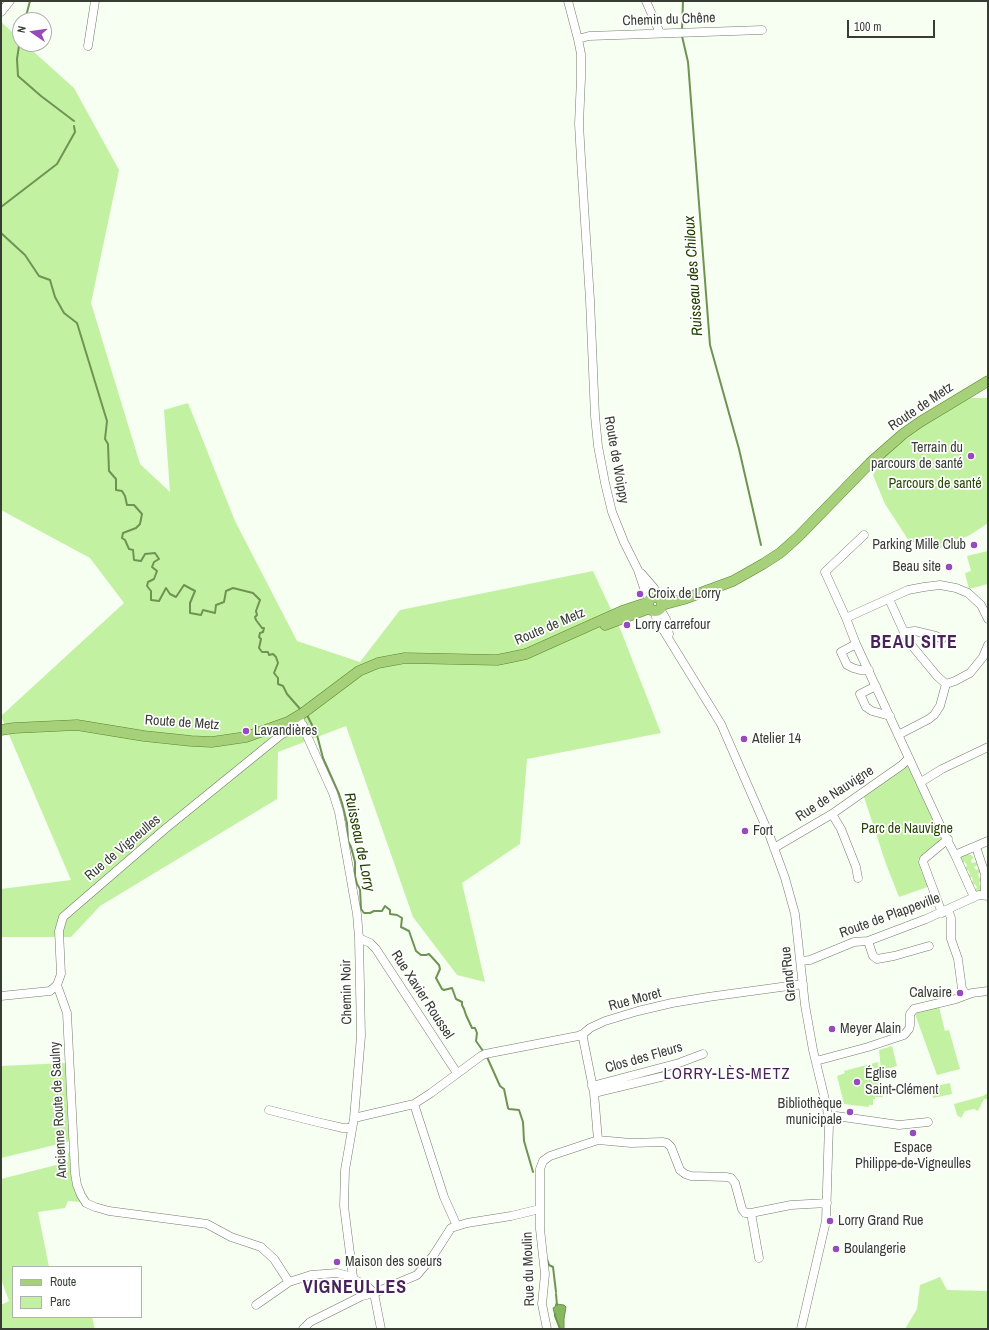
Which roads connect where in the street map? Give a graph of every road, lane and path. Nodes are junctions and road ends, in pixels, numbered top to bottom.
1 (10, 1) edge
2 (95, 1) edge
3 (568, 1) edge
4 (646, 1) edge
5 (1, 12) edge
6 (762, 30) dead end
7 (660, 33) junction
8 (578, 39) junction
9 (88, 46) dead end
10 (988, 381) edge
11 (864, 535) dead end
12 (889, 599) junction
13 (655, 604) junction
14 (846, 618) junction
15 (988, 618) edge
16 (904, 632) junction
17 (670, 639) junction
18 (942, 640) dead end
19 (856, 644) junction
20 (988, 646) edge
21 (869, 670) junction
22 (946, 684) junction
23 (876, 686) junction
24 (302, 713) junction
25 (890, 716) junction
26 (303, 725) junction
27 (1, 730) edge
28 (898, 734) junction
29 (988, 747) edge
30 (909, 758) junction
31 (921, 782) junction
32 (832, 814) junction
33 (948, 839) junction
34 (988, 841) edge
35 (976, 847) junction
36 (774, 848) junction
37 (955, 855) junction
38 (858, 878) dead end
39 (987, 895) edge
40 (974, 898) junction
41 (945, 911) junction
42 (359, 938) junction
43 (868, 941) junction
44 (930, 946) dead end
45 (801, 961) junction
46 (803, 984) junction
47 (57, 985) junction
48 (988, 991) edge
49 (966, 994) junction
50 (1, 996) edge
51 (583, 1034) junction
52 (703, 1054) dead end
53 (816, 1061) junction
54 (457, 1073) junction
55 (669, 1075) dead end
56 (593, 1090) junction
57 (414, 1104) junction
58 (269, 1110) dead end
59 (828, 1116) junction
60 (354, 1118) junction
61 (928, 1122) dead end
62 (352, 1128) junction
63 (598, 1140) junction
64 (827, 1203) junction
65 (540, 1209) junction
66 (751, 1213) junction
67 (457, 1226) junction
68 (759, 1258) dead end
69 (353, 1277) junction
70 (289, 1282) junction
71 (374, 1293) junction
72 (256, 1305) dead end
73 (303, 1329) edge
74 (381, 1329) edge
75 (547, 1329) edge
76 (801, 1329) edge

1 - 5 street
2 - 9 street
3 - 8 street, Route de Woippy
4 - 7 street
6 - 7 street, Chemin du Chêne
7 - 8 street, Chemin du Chêne
8 - 13 street, Route de Woippy
10 - 13 main road, Route de Metz
11 - 14 street
12 - 14 street
12 - 15 street
12 - 16 street
13 - 17 street, Grand'Rue
13 - 17 street, Grand'Rue
13 - 24 main road, Route de Metz
14 - 19 street
16 - 18 street
16 - 22 street
17 - 36 street, Grand'Rue
19 - 21 street
19 - 21 street
20 - 22 street
21 - 23 street
22 - 28 street
23 - 25 street
23 - 25 street
24 - 26 street, Chemin Noir
24 - 27 main road, Route de Metz
25 - 28 street
26 - 42 street, Chemin Noir
26 - 47 street, Rue de Vigneulles
28 - 30 street
29 - 31 street
30 - 31 street
30 - 32 street, Rue de Nauvigne
31 - 33 street
32 - 36 street, Rue de Nauvigne
32 - 38 street
33 - 37 street
33 - 41 street
34 - 35 street
35 - 37 street
35 - 39 street
36 - 45 street, Grand'Rue
37 - 40 street
39 - 40 street, Route de Plappeville
40 - 41 street, Route de Plappeville
41 - 43 street, Route de Plappeville
41 - 49 street
42 - 54 street, Rue Xavier Roussel
42 - 60 street, Chemin Noir
43 - 44 street
43 - 45 street, Route de Plappeville
45 - 46 street, Grand'Rue
46 - 51 street, Rue Moret
46 - 53 street, Grand'Rue
47 - 50 street
47 - 70 street, Ancienne Route de Saulny
48 - 49 street
49 - 53 street
51 - 54 street, Rue Moret
51 - 56 street
52 - 56 street, Clos des Fleurs
53 - 59 street, Grand'Rue
54 - 57 street, Rue Moret
55 - 56 street
56 - 63 street
57 - 60 street, Rue Moret
57 - 67 street
58 - 62 street
59 - 61 street
59 - 64 street, Grand'Rue
60 - 62 street, Chemin Noir
62 - 69 street, Chemin Noir
63 - 65 street, Rue du Moulin
63 - 66 street
64 - 66 street
64 - 76 street, Grand'Rue
65 - 67 street
65 - 75 street, Rue du Moulin
66 - 68 street
67 - 71 street
69 - 70 street
69 - 71 street
70 - 72 street
71 - 73 street
71 - 74 street

